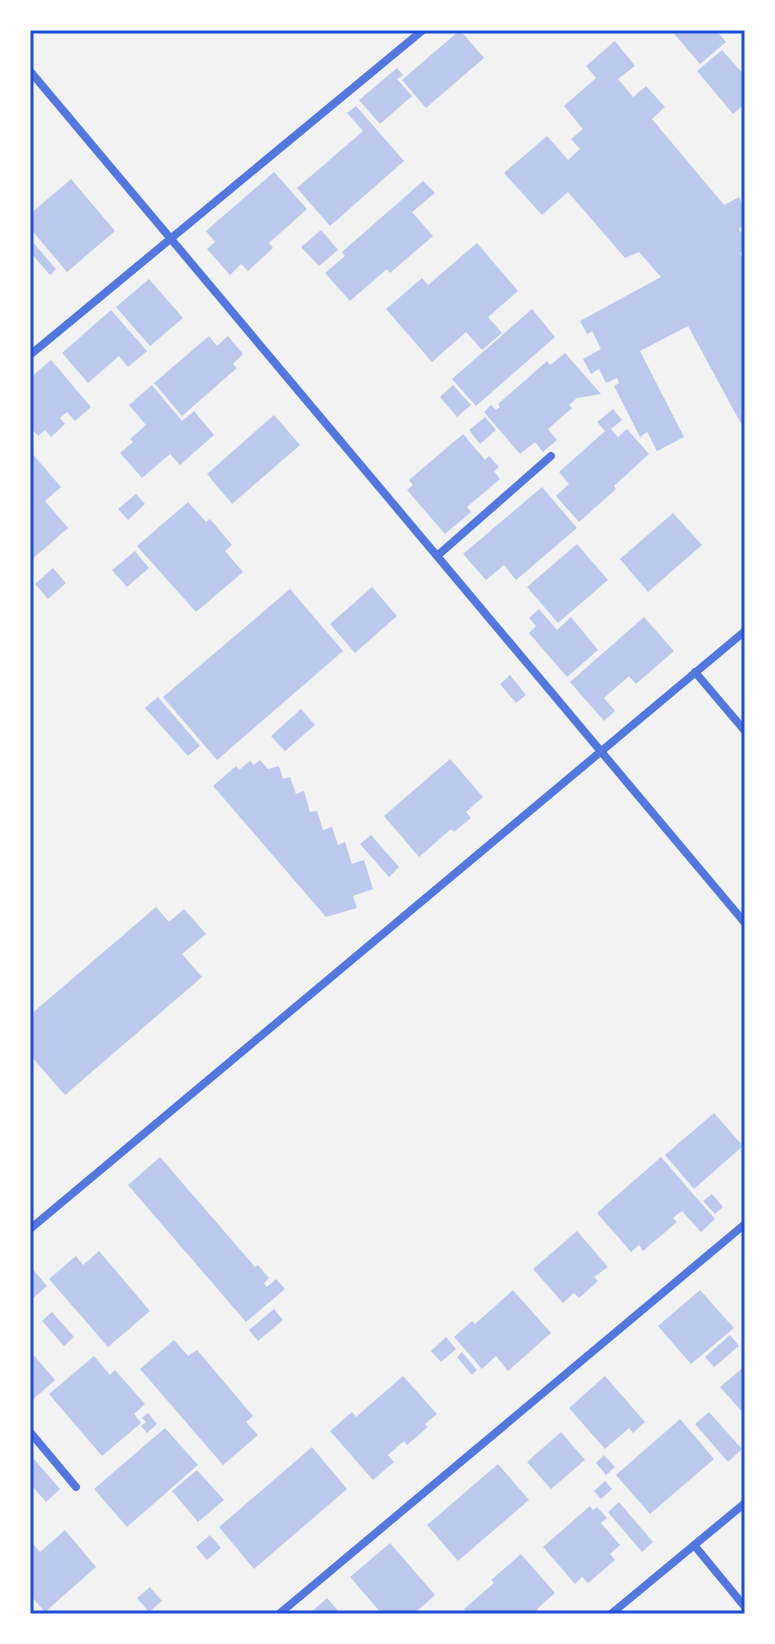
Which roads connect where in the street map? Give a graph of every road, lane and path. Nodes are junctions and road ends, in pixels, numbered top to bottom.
1 (423, 30) edge
2 (30, 71) edge
3 (171, 239) junction
4 (30, 355) edge
5 (551, 456) dead end
6 (437, 556) junction
7 (745, 631) edge
8 (695, 672) junction
9 (745, 731) edge
10 (601, 751) junction
11 (745, 923) edge
12 (745, 1224) edge
13 (30, 1229) edge
14 (30, 1432) edge
15 (76, 1487) dead end
16 (745, 1503) edge
17 (694, 1545) junction
18 (745, 1607) edge
19 (279, 1614) edge
20 (611, 1614) edge

1 - 3 street
2 - 3 street
3 - 4 street
3 - 6 street
5 - 6 street
6 - 10 street
7 - 8 street
8 - 9 street
8 - 10 street
10 - 11 street
10 - 13 street
12 - 19 street
14 - 15 street
16 - 17 street
17 - 18 street
17 - 20 street

